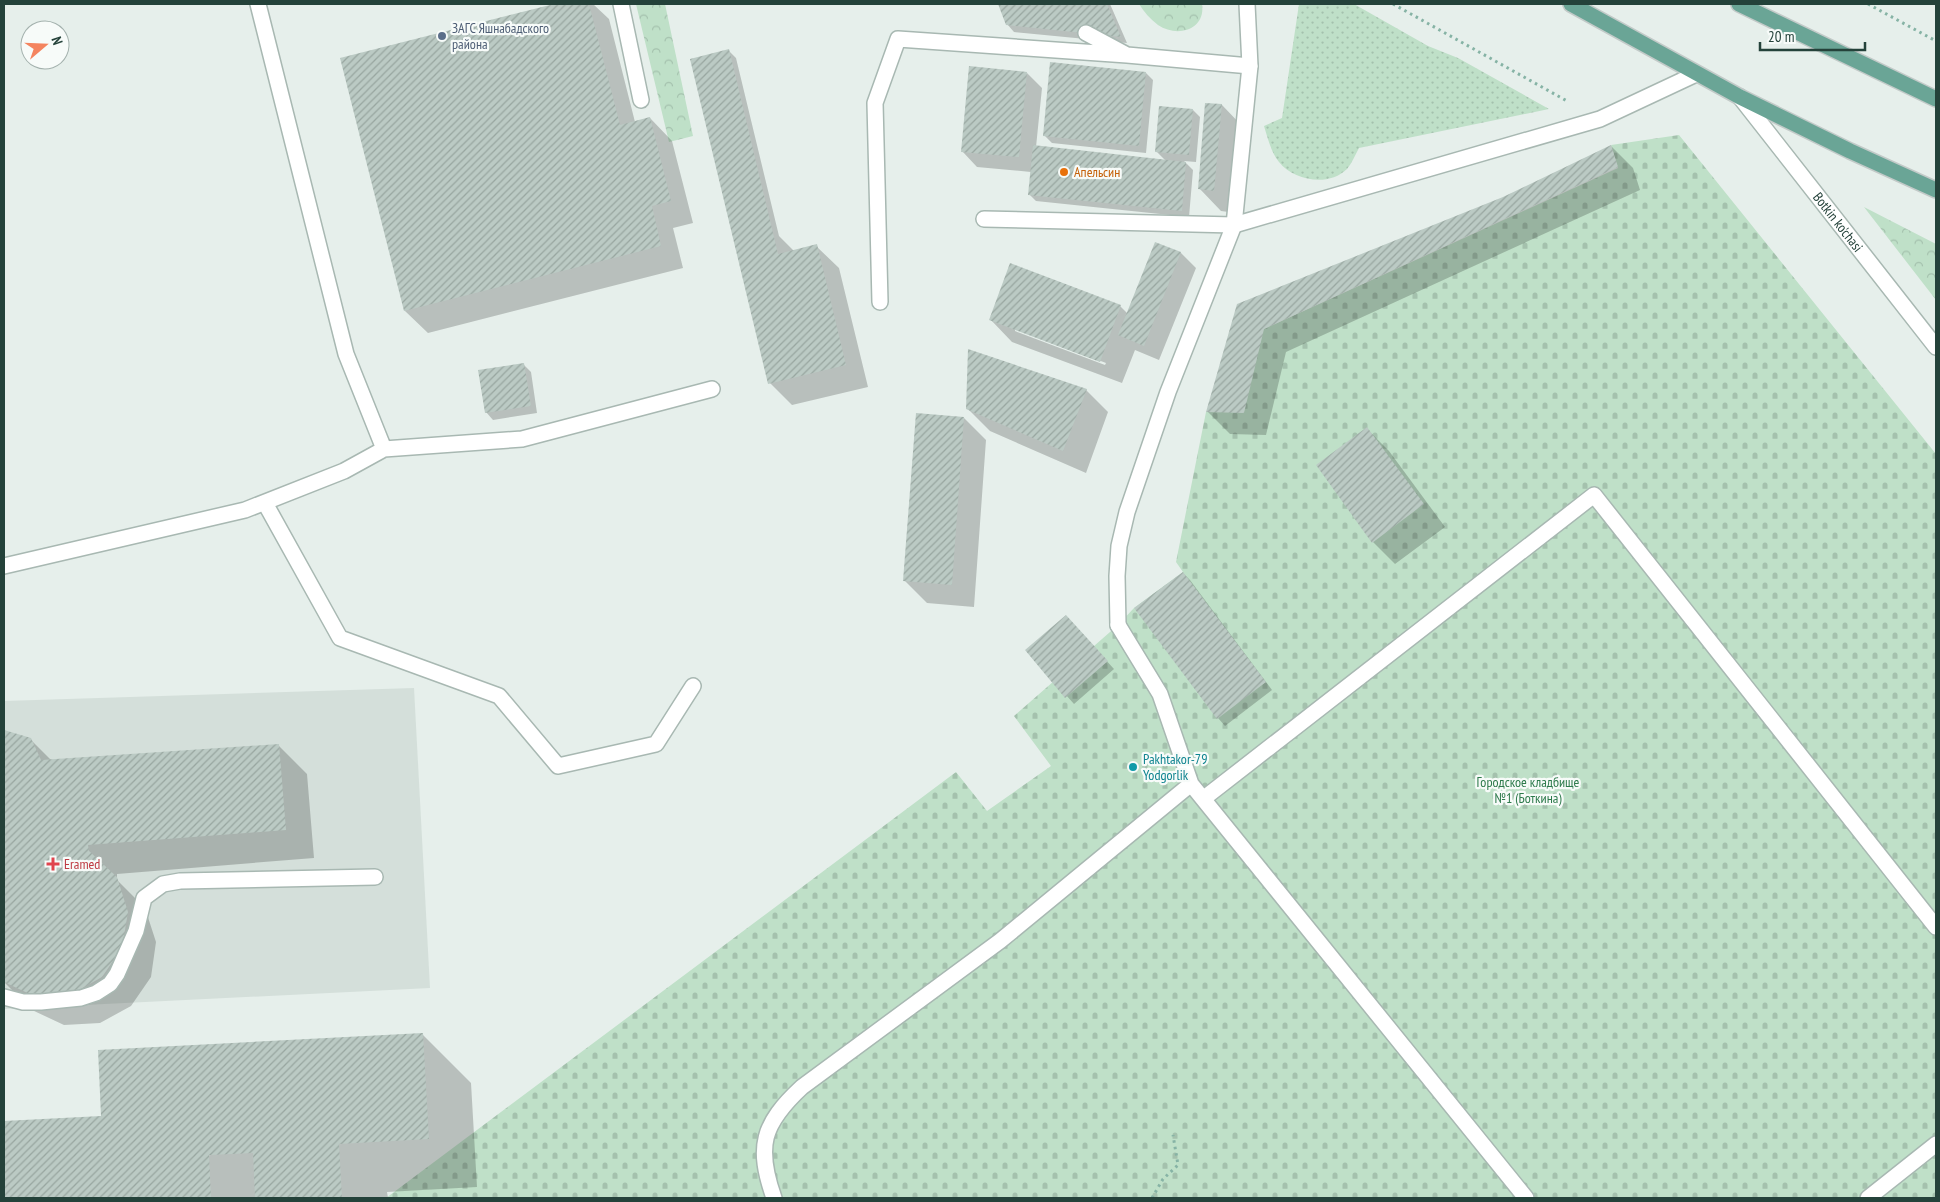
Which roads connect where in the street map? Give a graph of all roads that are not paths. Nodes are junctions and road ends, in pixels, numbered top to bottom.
1 (261, 4) edge
2 (621, 4) edge
3 (1247, 4) edge
4 (1570, 4) edge
5 (1738, 4) edge
6 (1086, 33) dead end
7 (1128, 55) junction
8 (1250, 66) junction
9 (1696, 74) junction
10 (1740, 97) junction
11 (1936, 99) edge
12 (641, 100) dead end
13 (1936, 190) edge
14 (984, 219) dead end
15 (1234, 225) junction
16 (880, 302) dead end
17 (1936, 348) edge
18 (712, 389) dead end
19 (384, 449) junction
20 (265, 503) junction
21 (4, 566) edge
22 (693, 686) dead end
23 (1191, 784) junction
24 (1203, 798) junction
25 (375, 877) dead end
26 (1936, 927) edge
27 (4, 997) edge
28 (1936, 1144) edge
29 (774, 1198) edge
30 (1526, 1198) edge
31 (1868, 1198) edge

1 - 19 street
2 - 12 street
3 - 8 street
4 - 9 main road, Botkin ko'chasi
5 - 11 main road
6 - 7 street
7 - 8 street
7 - 16 street
8 - 15 street
9 - 10 main road, Botkin ko'chasi
9 - 15 street
10 - 13 main road, Botkin ko'chasi
10 - 17 street, Botkin ko'chasi
14 - 15 street
15 - 23 street
18 - 19 street
19 - 20 street
20 - 21 street
20 - 22 street
23 - 24 street
23 - 29 street
24 - 26 street
24 - 30 street
25 - 27 street
28 - 31 street

